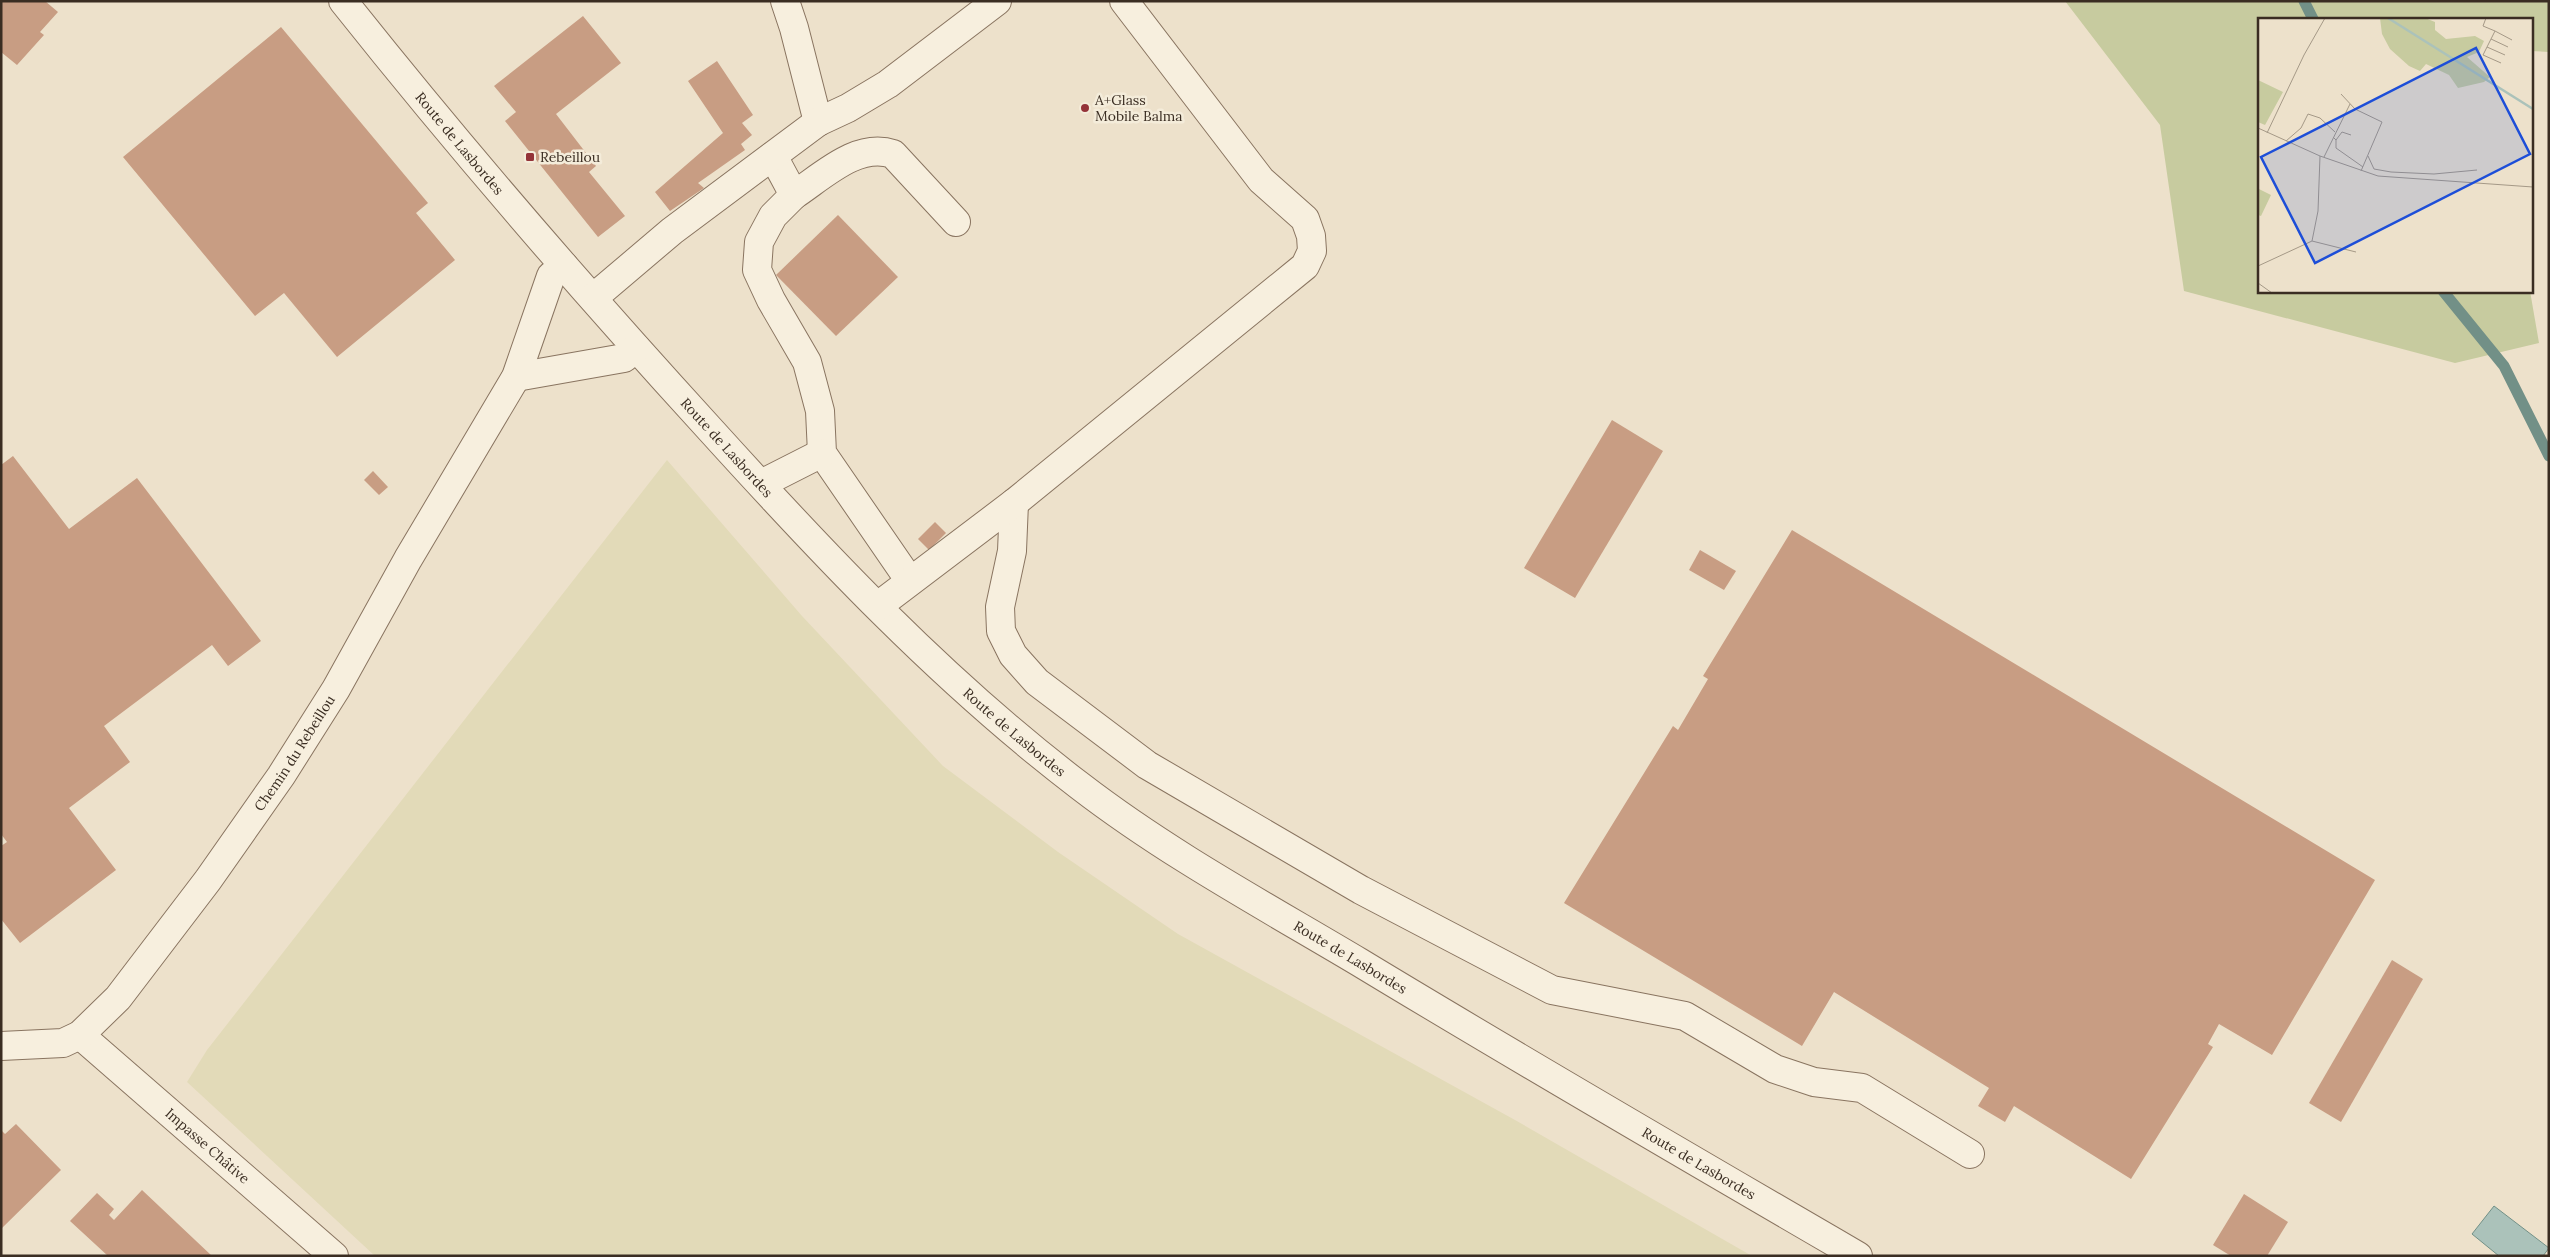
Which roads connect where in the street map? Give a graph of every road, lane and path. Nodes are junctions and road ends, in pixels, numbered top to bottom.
1 (343, 1) edge
2 (785, 1) edge
3 (997, 1) edge
4 (1124, 1) edge
5 (818, 122) junction
6 (773, 156) junction
7 (794, 195) junction
8 (956, 222) dead end
9 (564, 266) junction
10 (592, 298) junction
11 (636, 348) junction
12 (516, 377) junction
13 (822, 454) junction
14 (761, 484) junction
15 (1014, 503) junction
16 (910, 582) junction
17 (878, 606) junction
18 (80, 1035) junction
19 (1, 1046) edge
20 (1970, 1154) dead end
21 (334, 1256) edge
22 (1858, 1256) edge

1 - 9 street, Route de Lasbordes
2 - 5 street
3 - 5 street
4 - 15 street
5 - 6 street
6 - 7 street
6 - 10 street
7 - 8 street
7 - 13 street
9 - 10 street, Route de Lasbordes
9 - 12 street, Chemin du Rebeillou
10 - 11 street, Route de Lasbordes
11 - 12 street
11 - 14 street, Route de Lasbordes
12 - 18 street, Chemin du Rebeillou
13 - 14 street
13 - 16 street
14 - 17 street, Route de Lasbordes
15 - 16 street
15 - 20 street
16 - 17 street
17 - 22 street, Route de Lasbordes
18 - 19 street, Chemin du Rebeillou
18 - 21 street, Impasse Châtive

